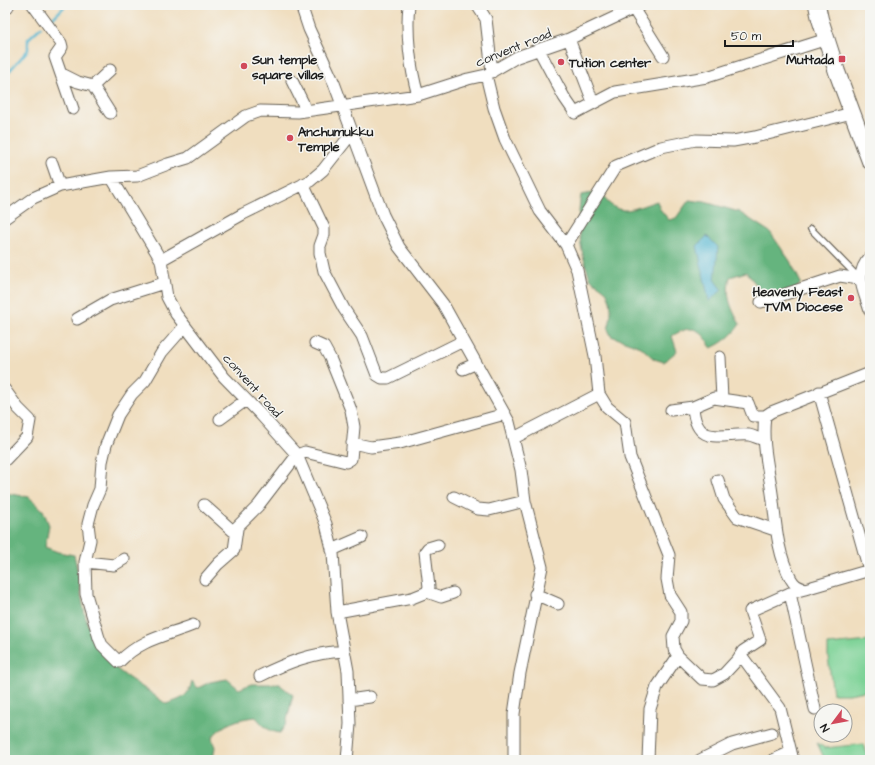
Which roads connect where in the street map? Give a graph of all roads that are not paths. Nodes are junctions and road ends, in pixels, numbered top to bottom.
1 (33, 5) edge
2 (301, 5) edge
3 (409, 5) edge
4 (477, 5) edge
5 (817, 5) edge
6 (635, 6) edge
7 (570, 39) junction
8 (827, 39) junction
9 (539, 50) junction
10 (663, 56) dead end
11 (110, 70) dead end
12 (62, 74) junction
13 (489, 74) junction
14 (292, 81) dead end
15 (93, 86) junction
16 (418, 95) junction
17 (594, 102) junction
18 (342, 106) junction
19 (73, 109) dead end
20 (305, 111) junction
21 (110, 113) dead end
22 (852, 113) junction
23 (352, 134) junction
24 (870, 161) edge
25 (52, 163) dead end
26 (111, 177) junction
27 (303, 184) junction
28 (60, 186) junction
29 (5, 218) edge
30 (811, 229) dead end
31 (566, 245) junction
32 (870, 257) edge
33 (161, 260) junction
34 (859, 279) junction
35 (164, 283) junction
36 (761, 302) dead end
37 (870, 311) edge
38 (77, 319) dead end
39 (184, 327) junction
40 (463, 341) junction
41 (315, 343) dead end
42 (720, 357) dead end
43 (475, 364) junction
44 (462, 369) dead end
45 (870, 373) edge
46 (5, 390) edge
47 (820, 392) junction
48 (599, 394) junction
49 (722, 399) junction
50 (246, 400) junction
51 (693, 407) junction
52 (671, 410) dead end
53 (505, 414) junction
54 (765, 416) junction
55 (220, 419) dead end
56 (514, 438) junction
57 (764, 440) junction
58 (352, 443) junction
59 (297, 455) junction
60 (5, 460) edge
61 (718, 480) dead end
62 (454, 496) dead end
63 (525, 501) junction
64 (204, 505) dead end
65 (237, 529) junction
66 (775, 530) junction
67 (362, 537) dead end
68 (438, 545) dead end
69 (332, 550) junction
70 (124, 559) dead end
71 (85, 562) junction
72 (870, 570) edge
73 (204, 579) dead end
74 (804, 589) junction
75 (427, 592) junction
76 (453, 593) dead end
77 (535, 594) junction
78 (790, 594) junction
79 (558, 604) dead end
80 (337, 612) junction
81 (193, 625) dead end
82 (344, 651) junction
83 (741, 654) junction
84 (678, 656) junction
85 (260, 676) dead end
86 (370, 697) dead end
87 (349, 700) junction
88 (814, 703) edge
89 (772, 733) dead end
90 (792, 756) edge
91 (346, 760) edge
92 (514, 760) edge
93 (648, 760) edge
94 (700, 760) edge
95 (773, 760) edge

1 - 12 street
2 - 18 street
3 - 16 street
4 - 13 street
5 - 8 main road
6 - 7 street, convent road
6 - 10 street
7 - 9 street, convent road
7 - 17 street
8 - 17 street
8 - 22 main road
9 - 13 street, convent road
9 - 17 street
11 - 15 street
12 - 15 street
12 - 19 street
13 - 16 street, convent road
13 - 31 street
14 - 20 street
15 - 21 street
16 - 18 street, convent road
18 - 20 street, convent road
18 - 23 street
20 - 26 street, convent road
22 - 24 main road
22 - 31 street
23 - 27 street
23 - 40 street
25 - 28 street
26 - 28 street, convent road
26 - 33 street
27 - 33 street
27 - 40 street
28 - 29 street, convent road
30 - 34 lane
31 - 48 street
32 - 34 street
33 - 35 street, convent road
34 - 36 street
34 - 37 street
35 - 38 street
35 - 39 street, convent road
39 - 50 street, convent road
39 - 71 street
40 - 43 street
41 - 58 street
42 - 49 street
43 - 44 street
43 - 53 street
45 - 47 street
46 - 60 street
47 - 54 street
47 - 72 street
48 - 56 street
48 - 84 street
49 - 51 street
49 - 54 street
50 - 55 street
50 - 59 street, convent road
51 - 52 street
51 - 57 street
53 - 56 street
53 - 58 street
54 - 57 street
56 - 63 street
57 - 66 street
58 - 59 street
59 - 65 street
59 - 69 street, convent road
61 - 66 street
62 - 63 street
63 - 77 street
64 - 65 street
65 - 73 street
66 - 74 street
67 - 69 street
68 - 75 street
69 - 80 street, convent road
70 - 71 street
71 - 81 street
72 - 74 street
74 - 78 street
75 - 76 street
75 - 80 street
77 - 79 street
77 - 92 street
78 - 83 street
78 - 88 street
80 - 82 street, convent road
82 - 85 street
82 - 87 street, convent road
83 - 84 street
83 - 90 street
84 - 93 street
86 - 87 street
87 - 91 street, convent road
89 - 94 street
90 - 95 street

